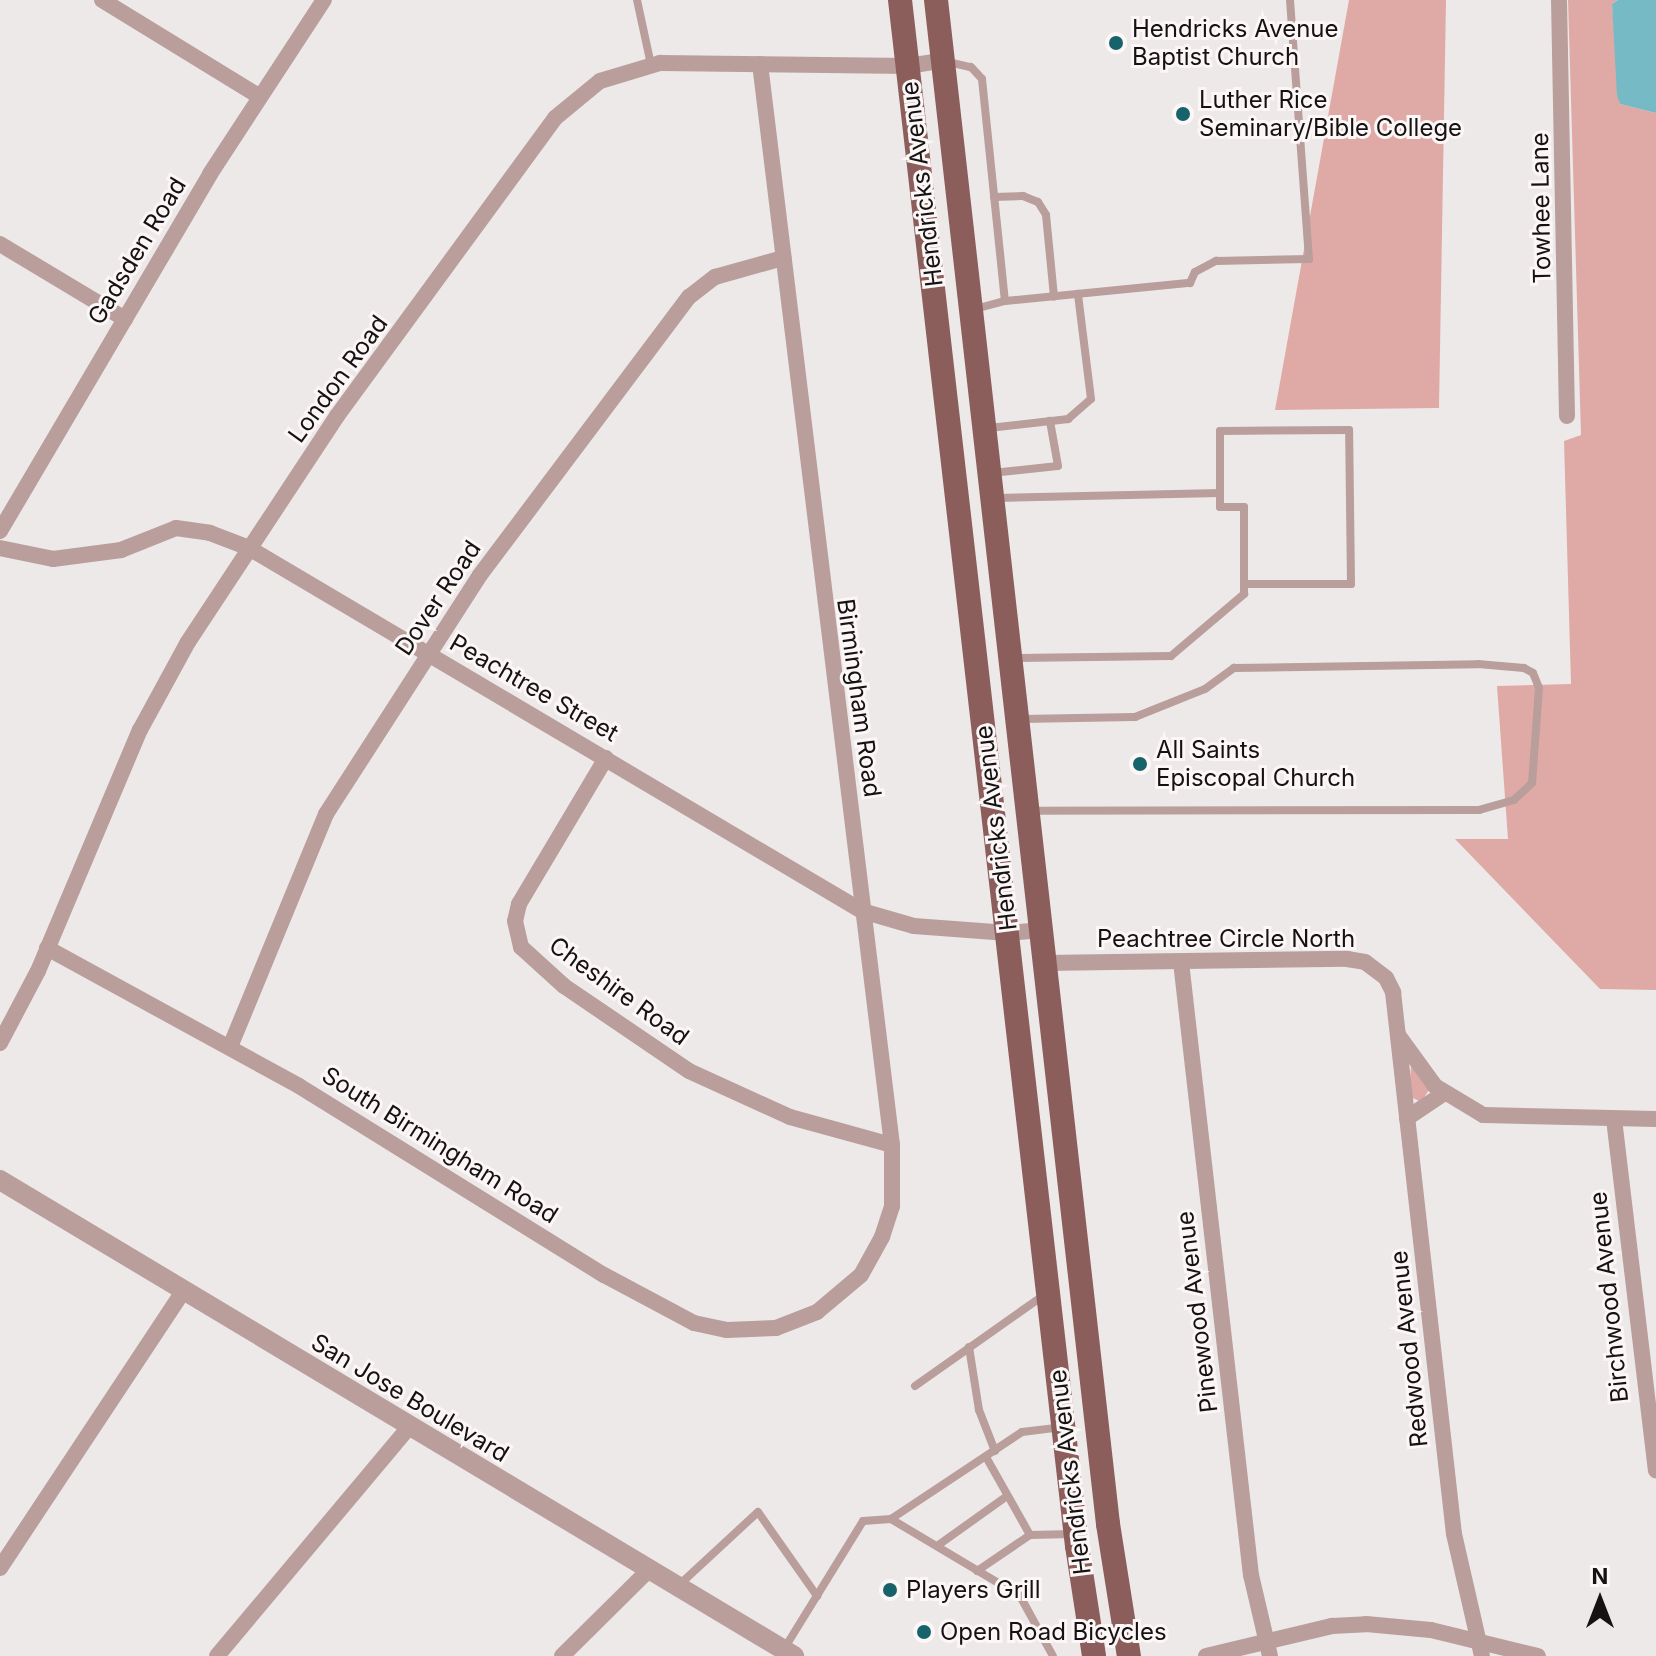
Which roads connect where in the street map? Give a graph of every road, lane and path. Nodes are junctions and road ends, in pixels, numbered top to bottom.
1 (102, 0) edge
2 (324, 0) edge
3 (900, 0) edge
4 (936, 0) edge
5 (1290, 0) edge
6 (1559, 0) edge
7 (641, 1) edge
8 (944, 60) junction
9 (760, 64) junction
10 (651, 65) junction
11 (908, 66) junction
12 (260, 97) junction
13 (994, 197) junction
14 (0, 244) edge
15 (783, 258) junction
16 (1078, 294) junction
17 (1054, 297) junction
18 (1005, 301) junction
19 (969, 312) junction
20 (937, 315) junction
21 (125, 319) junction
22 (1567, 416) dead end
23 (1050, 421) junction
24 (983, 429) junction
25 (990, 486) junction
26 (1220, 493) junction
27 (959, 508) junction
28 (0, 531) edge
29 (0, 548) edge
30 (249, 548) junction
31 (1244, 584) junction
32 (429, 655) junction
33 (1010, 658) junction
34 (1016, 719) junction
35 (983, 723) junction
36 (606, 758) junction
37 (1027, 811) junction
38 (862, 911) junction
39 (1040, 930) junction
40 (1008, 933) junction
41 (47, 948) junction
42 (1181, 962) junction
43 (1044, 963) junction
44 (1398, 1034) junction
45 (0, 1043) edge
46 (230, 1047) junction
47 (1443, 1094) junction
48 (1407, 1118) junction
49 (1614, 1119) junction
50 (1656, 1119) edge
51 (892, 1145) junction
52 (0, 1180) edge
53 (183, 1292) junction
54 (1050, 1302) junction
55 (1084, 1307) junction
56 (817, 1312) joint
57 (969, 1347) junction
58 (915, 1386) dead end
59 (409, 1427) junction
60 (1063, 1427) junction
61 (995, 1451) junction
62 (986, 1457) junction
63 (1656, 1470) edge
64 (1007, 1496) junction
65 (891, 1519) junction
66 (1075, 1533) junction
67 (1030, 1535) junction
68 (937, 1546) junction
69 (0, 1568) edge
70 (649, 1570) junction
71 (977, 1571) junction
72 (677, 1586) junction
73 (817, 1596) junction
74 (1268, 1648) edge
75 (1480, 1649) edge
76 (789, 1653) edge
77 (1051, 1653) edge
78 (217, 1656) edge
79 (562, 1656) edge
80 (1038, 1656) edge
81 (1094, 1656) edge
82 (1129, 1656) edge
83 (1206, 1656) edge
84 (1538, 1656) edge

1 - 12 street
2 - 12 street, Gadsden Road
3 - 11 main road, Hendricks Avenue
4 - 8 main road, Hendricks Avenue
5 - 16 lane
6 - 22 street, Towhee Lane
7 - 10 lane
8 - 11 street, London Road
8 - 13 lane
8 - 19 main road, Hendricks Avenue
9 - 10 street, London Road
9 - 11 street, London Road
9 - 15 street, Birmingham Road
10 - 30 street, London Road
11 - 20 main road, Hendricks Avenue
12 - 21 street, Gadsden Road
13 - 17 lane
13 - 18 lane
14 - 21 street
15 - 32 street, Dover Road
15 - 38 street, Birmingham Road
16 - 17 lane
16 - 23 lane
17 - 18 lane
18 - 19 lane
19 - 20 main road
19 - 24 main road, Hendricks Avenue
20 - 27 main road, Hendricks Avenue
21 - 28 street, Gadsden Road
23 - 24 lane
23 - 25 lane
24 - 25 main road, Hendricks Avenue
25 - 26 lane
25 - 27 main road
25 - 33 main road, Hendricks Avenue
26 - 31 lane
26 - 31 lane
27 - 35 main road, Hendricks Avenue
29 - 30 street, Peachtree Street
30 - 32 street, Peachtree Street
30 - 41 street, London Road
31 - 33 lane
32 - 36 street, Peachtree Street
32 - 46 street, Dover Road
33 - 34 main road, Hendricks Avenue
34 - 35 main road
34 - 37 main road, Hendricks Avenue
34 - 37 lane
35 - 40 main road, Hendricks Avenue
36 - 38 street, Peachtree Street
36 - 51 street, Cheshire Road
37 - 39 main road, Hendricks Avenue
38 - 40 street, Peachtree Street
38 - 51 street, Birmingham Road
39 - 40 street, Peachtree Street
39 - 43 main road, Hendricks Avenue
40 - 54 main road, Hendricks Avenue
41 - 45 street, London Road
41 - 46 street, South Birmingham Road
42 - 43 street, Peachtree Circle North
42 - 44 street, Peachtree Circle North
42 - 74 street, Pinewood Avenue
43 - 55 main road, Hendricks Avenue
44 - 47 street
44 - 48 street, Redwood Avenue
46 - 56 street, South Birmingham Road
47 - 48 street
47 - 49 street
48 - 75 street, Redwood Avenue
49 - 50 street
49 - 63 street, Birchwood Avenue
51 - 56 street, Birmingham Road
52 - 53 street, San Jose Boulevard
53 - 59 street, San Jose Boulevard
53 - 69 street
54 - 55 main road
54 - 57 lane
54 - 60 main road, Hendricks Avenue
55 - 82 main road, Hendricks Avenue
57 - 58 lane
57 - 61 lane
59 - 70 street, San Jose Boulevard
59 - 78 street
60 - 61 lane
60 - 66 main road, Hendricks Avenue
61 - 62 lane
62 - 64 lane
62 - 65 lane
64 - 67 lane
64 - 68 lane
65 - 68 lane
65 - 73 lane
66 - 67 lane
66 - 81 main road, Hendricks Avenue
67 - 71 lane
68 - 71 lane
70 - 72 street, San Jose Boulevard
70 - 79 street
71 - 77 lane
72 - 73 lane
72 - 76 street, San Jose Boulevard
73 - 76 lane
74 - 75 street
74 - 83 street
75 - 84 street
77 - 80 lane

